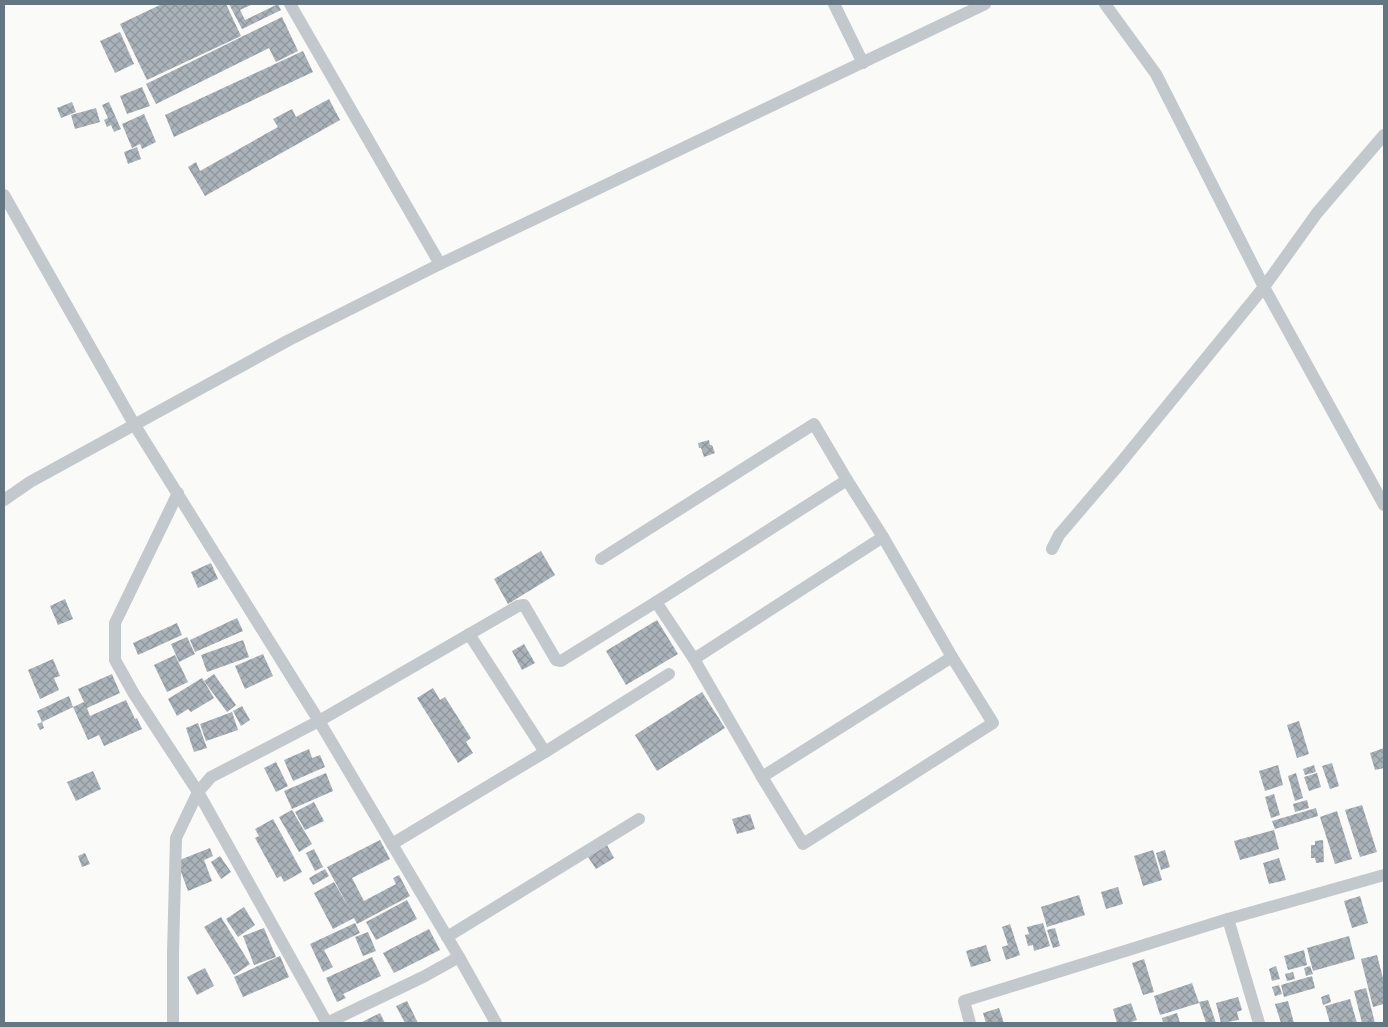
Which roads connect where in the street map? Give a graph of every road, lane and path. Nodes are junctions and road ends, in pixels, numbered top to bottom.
1 (290, 4) edge
2 (834, 4) edge
3 (985, 4) edge
4 (1105, 4) edge
5 (863, 63) junction
6 (1384, 134) edge
7 (4, 195) edge
8 (440, 264) junction
9 (1264, 287) junction
10 (134, 424) junction
11 (847, 480) junction
12 (178, 493) junction
13 (4, 500) edge
14 (1384, 505) edge
15 (883, 537) junction
16 (1052, 549) dead end
17 (601, 559) dead end
18 (656, 602) junction
19 (469, 634) junction
20 (952, 657) junction
21 (694, 659) junction
22 (669, 674) dead end
23 (319, 721) junction
24 (545, 752) junction
25 (762, 777) junction
26 (198, 792) junction
27 (638, 820) dead end
28 (392, 844) junction
29 (1384, 875) edge
30 (1228, 919) junction
31 (447, 937) junction
32 (459, 957) junction
33 (173, 1023) edge
34 (327, 1023) edge
35 (496, 1023) edge
36 (970, 1023) edge
37 (1259, 1023) edge

1 - 8 street
2 - 5 street
3 - 5 street
4 - 9 street
5 - 8 street
6 - 9 street
7 - 10 street
8 - 10 street
9 - 14 street
9 - 16 street
10 - 12 street
10 - 13 street
11 - 15 street
11 - 17 street
11 - 18 street
12 - 23 street
12 - 26 street
15 - 20 street
15 - 21 street
18 - 19 street
18 - 21 street
19 - 23 street
19 - 24 street
20 - 25 street
20 - 25 street
21 - 25 street
22 - 24 street
23 - 26 street
23 - 28 street
24 - 28 street
26 - 33 street
26 - 34 street
27 - 31 street
28 - 31 street
29 - 30 street
30 - 36 street
30 - 37 street
31 - 32 street
32 - 34 street
32 - 35 street

